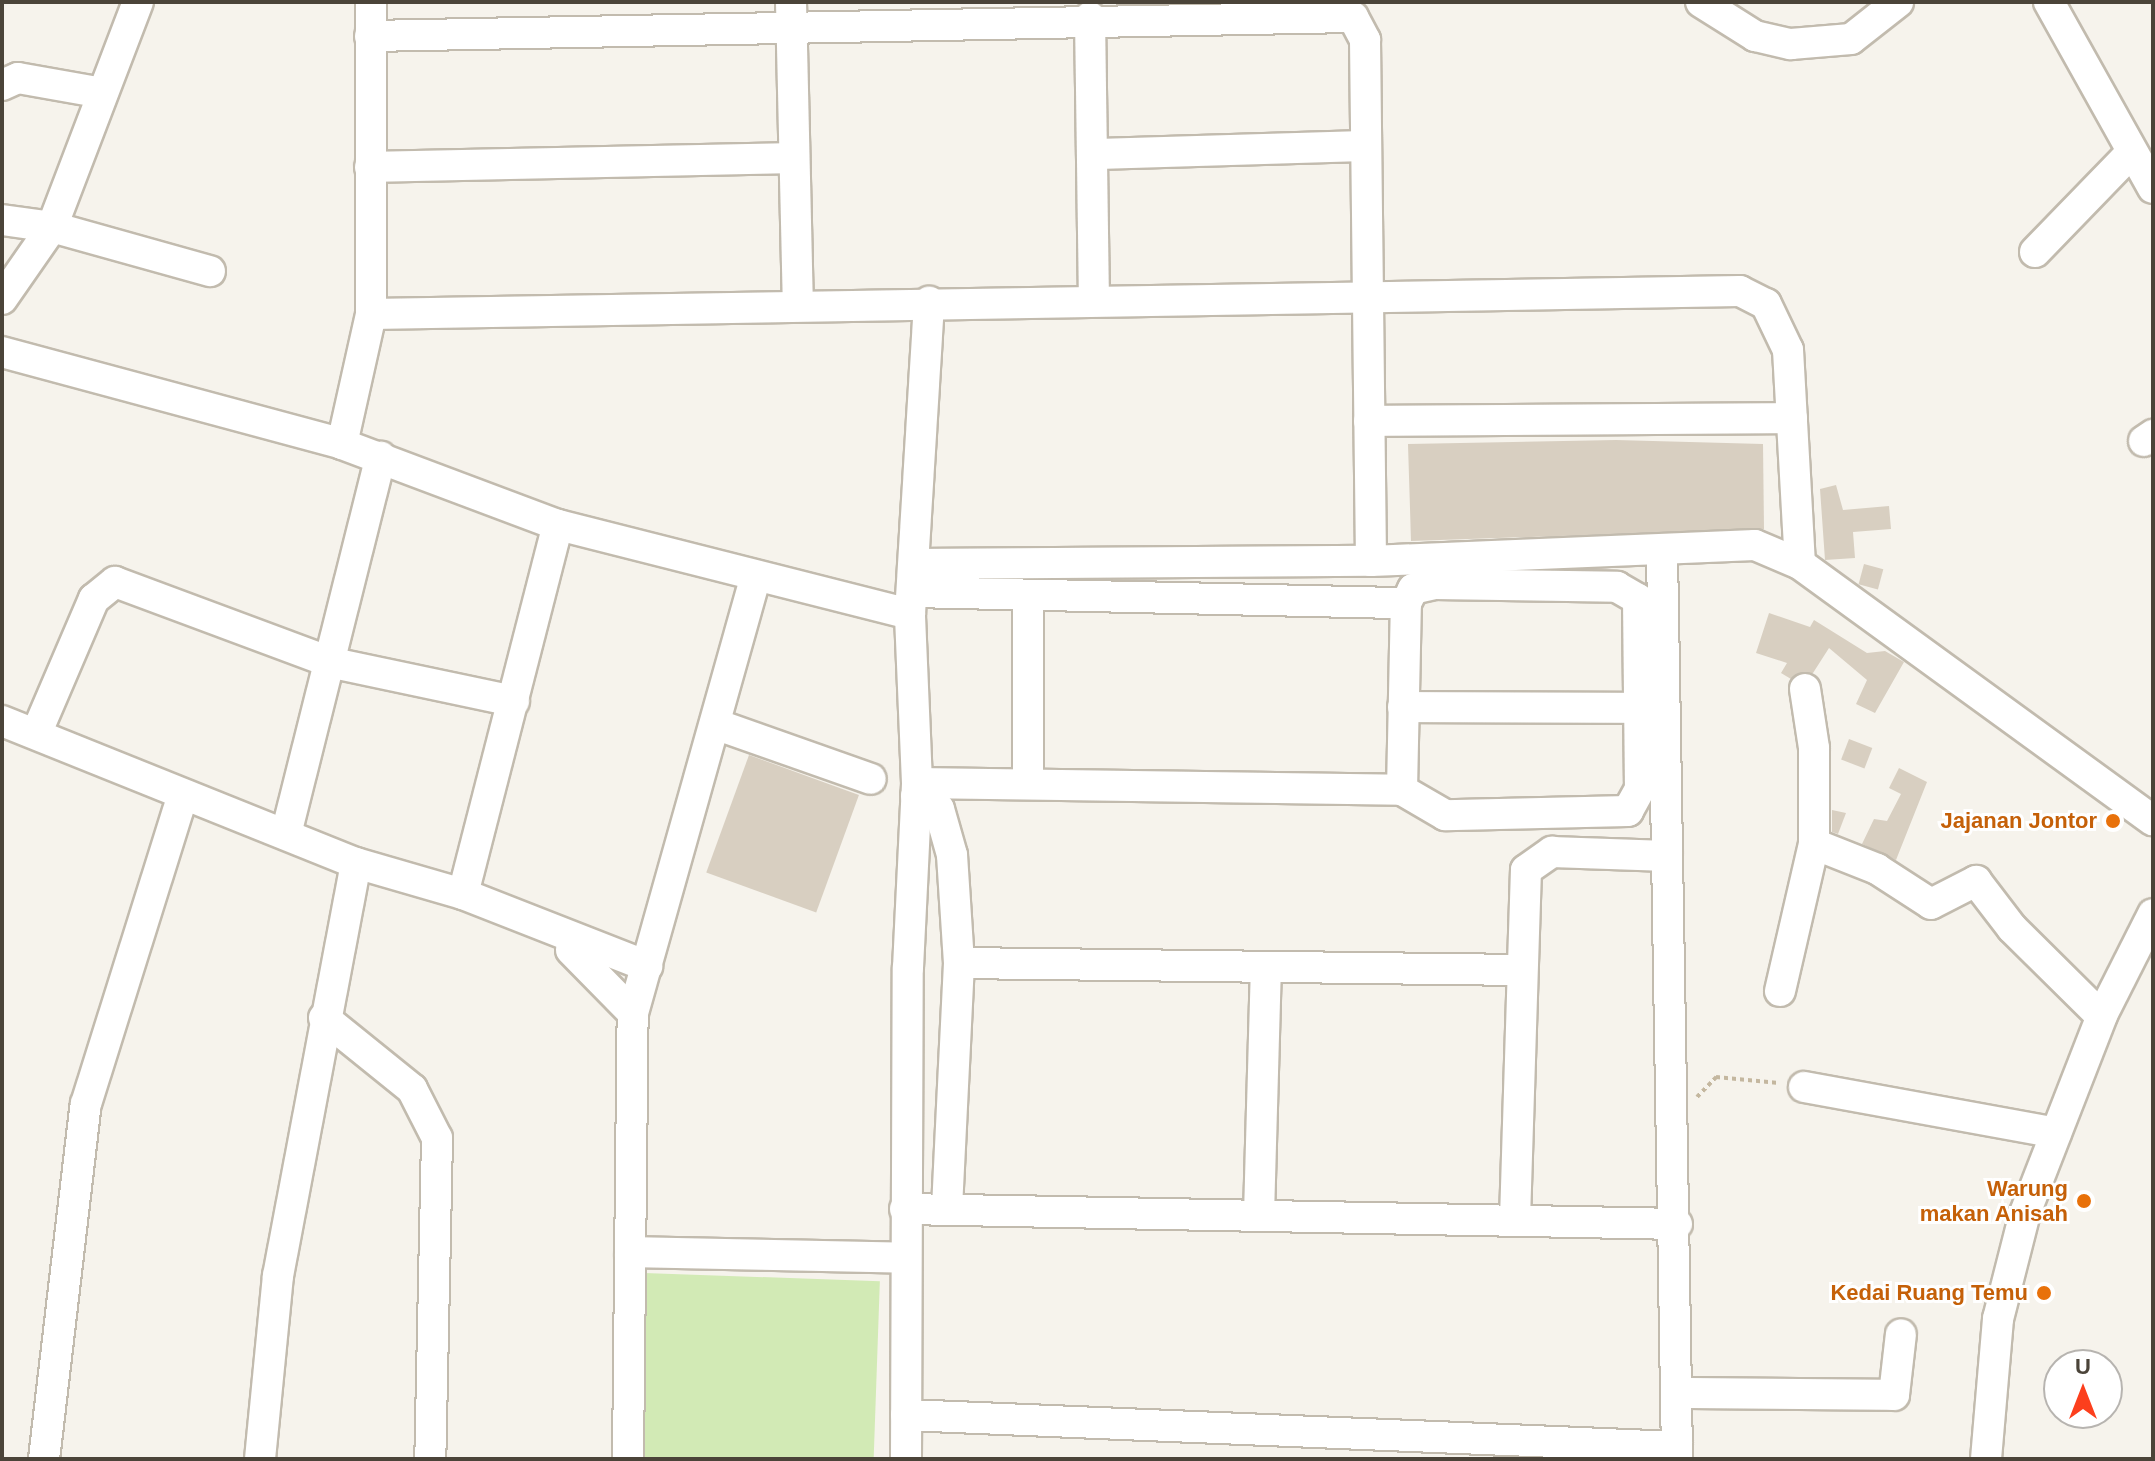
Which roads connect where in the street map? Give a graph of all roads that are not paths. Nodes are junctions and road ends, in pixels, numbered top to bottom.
1 (138, 2) edge
2 (371, 2) edge
3 (1701, 2) edge
4 (1898, 2) edge
5 (2049, 2) edge
6 (1314, 8) edge
7 (792, 13) edge
8 (1090, 17) junction
9 (370, 36) junction
10 (2, 85) edge
11 (103, 93) junction
12 (1365, 146) junction
13 (2132, 152) junction
14 (1096, 154) junction
15 (793, 158) junction
16 (370, 167) junction
17 (2153, 188) edge
18 (2, 220) edge
19 (52, 227) junction
20 (2035, 252) dead end
21 (210, 271) dead end
22 (2, 299) edge
23 (1094, 301) junction
24 (929, 302) junction
25 (1369, 302) junction
26 (798, 303) junction
27 (371, 314) junction
28 (2, 352) edge
29 (1792, 418) junction
30 (1369, 421) junction
31 (342, 444) junction
32 (381, 457) junction
33 (558, 525) junction
34 (1662, 551) junction
35 (1371, 561) junction
36 (1800, 564) junction
37 (756, 576) junction
38 (912, 590) junction
39 (1028, 595) junction
40 (1406, 603) junction
41 (333, 663) junction
42 (1805, 689) dead end
43 (514, 701) junction
44 (1403, 707) junction
45 (1653, 708) junction
46 (2, 721) edge
47 (715, 724) junction
48 (36, 734) junction
49 (871, 779) dead end
50 (1028, 780) junction
51 (916, 789) junction
52 (1402, 790) junction
53 (183, 795) junction
54 (2153, 820) edge
55 (286, 834) junction
56 (1814, 844) junction
57 (1667, 856) junction
58 (356, 863) junction
59 (463, 894) junction
60 (2153, 914) edge
61 (555, 935) junction
62 (959, 963) junction
63 (647, 966) junction
64 (1266, 967) junction
65 (1522, 970) junction
66 (1780, 991) dead end
67 (633, 1013) junction
68 (2101, 1016) junction
69 (324, 1018) junction
70 (1804, 1087) road end
71 (2056, 1133) junction
72 (905, 1209) junction
73 (947, 1210) junction
74 (1259, 1215) junction
75 (1515, 1219) junction
76 (1677, 1224) junction
77 (630, 1252) junction
78 (905, 1258) junction
79 (1901, 1334) dead end
80 (1677, 1393) junction
81 (906, 1415) junction
82 (1363, 1446) edge
83 (1677, 1453) edge
84 (44, 1459) edge
85 (260, 1459) edge
86 (430, 1459) edge
87 (628, 1459) edge
88 (906, 1459) edge
89 (1986, 1459) edge

1 - 11 street
2 - 9 street
3 - 4 street
5 - 13 street
6 - 8 street
6 - 12 street
7 - 8 street
7 - 9 street
7 - 15 street
8 - 14 street
9 - 16 street
10 - 11 street
11 - 19 street
12 - 14 street
12 - 25 street
13 - 17 street
13 - 20 street
14 - 23 street
15 - 16 street
15 - 26 street
16 - 27 street
18 - 19 street
19 - 21 street
19 - 22 street
23 - 24 street
23 - 25 street
24 - 26 street
24 - 38 street
25 - 29 street
25 - 30 street
26 - 27 street
27 - 31 street
28 - 31 street
29 - 30 street
29 - 36 street
30 - 35 street
31 - 32 street
32 - 33 street
32 - 41 street
33 - 37 street
33 - 43 street
34 - 35 street
34 - 36 street
34 - 45 street
35 - 38 street
36 - 54 street
37 - 38 street
37 - 47 street
38 - 39 street
38 - 51 street
39 - 40 street
39 - 50 street
40 - 44 street
40 - 45 street
41 - 43 street
41 - 48 street
41 - 55 street
42 - 56 street
43 - 59 street
44 - 45 street
44 - 52 street
45 - 52 street
45 - 57 street
46 - 48 street
47 - 49 street
47 - 63 street
48 - 53 street
50 - 51 street
50 - 52 street
51 - 62 street
51 - 72 street
53 - 55 street
53 - 84 street
55 - 58 street
56 - 66 street
56 - 68 street
57 - 65 street
57 - 76 street
58 - 59 street
58 - 69 street
59 - 61 street
60 - 68 street
61 - 63 street
61 - 67 street
62 - 64 street
62 - 73 street
63 - 67 street
64 - 65 street
64 - 74 street
65 - 75 street
67 - 77 street
68 - 71 street
69 - 85 street
69 - 86 street
70 - 71 street
71 - 89 street
72 - 73 street
72 - 78 street
73 - 74 street
74 - 75 street
75 - 76 street
76 - 80 street
77 - 78 street
77 - 87 street
78 - 81 street
79 - 80 street
80 - 83 street
81 - 82 street
81 - 88 street
82 - 83 street

